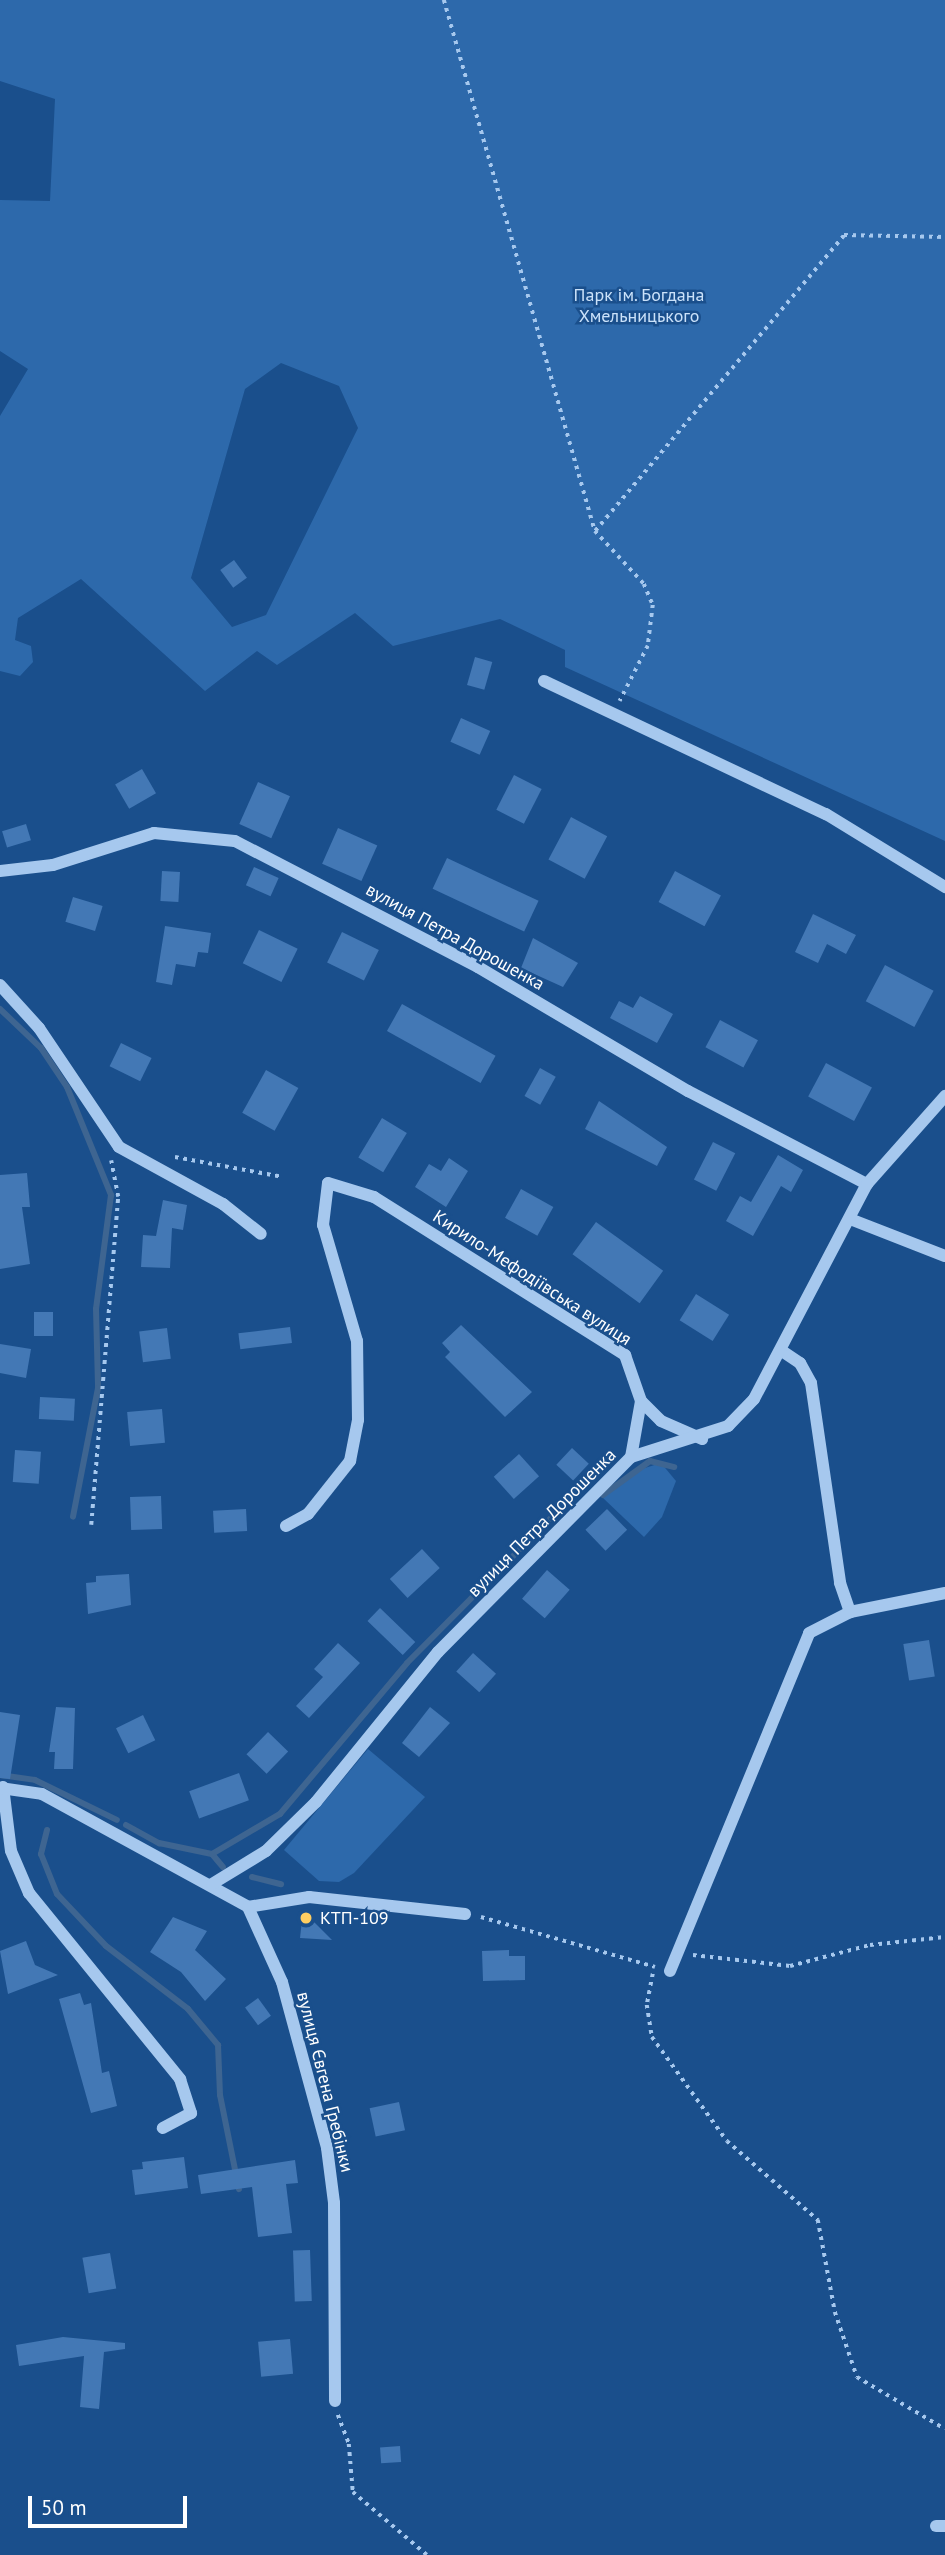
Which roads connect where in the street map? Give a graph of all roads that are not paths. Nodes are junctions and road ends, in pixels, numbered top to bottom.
1 (544, 681) dead end
2 (0, 871) edge
3 (945, 887) edge
4 (0, 985) edge
5 (945, 1096) edge
6 (867, 1184) junction
7 (850, 1219) junction
8 (261, 1234) dead end
9 (945, 1256) edge
10 (782, 1351) junction
11 (641, 1401) junction
12 (702, 1438) junction
13 (631, 1457) junction
14 (286, 1526) dead end
15 (945, 1593) edge
16 (850, 1612) junction
17 (2, 1787) edge
18 (212, 1884) junction
19 (248, 1907) junction
20 (465, 1914) road end
21 (670, 1971) road end
22 (163, 2128) dead end
23 (335, 2401) road end

1 - 3 street
2 - 6 street, вулиця Петра Дорошенка
4 - 8 street
5 - 6 street, вулиця Петра Дорошенка
6 - 7 street, вулиця Петра Дорошенка
7 - 9 street
7 - 10 street, вулиця Петра Дорошенка
10 - 12 street, вулиця Петра Дорошенка
10 - 16 street
11 - 12 street
11 - 13 street, Кирило-Мефодіївська вулиця
11 - 14 street, Кирило-Мефодіївська вулиця
12 - 13 street, вулиця Петра Дорошенка
13 - 18 street, вулиця Петра Дорошенка
15 - 16 street
16 - 21 street
17 - 18 street
17 - 22 street
18 - 19 street
19 - 20 street
19 - 23 street, вулиця Євгена Гребінки

